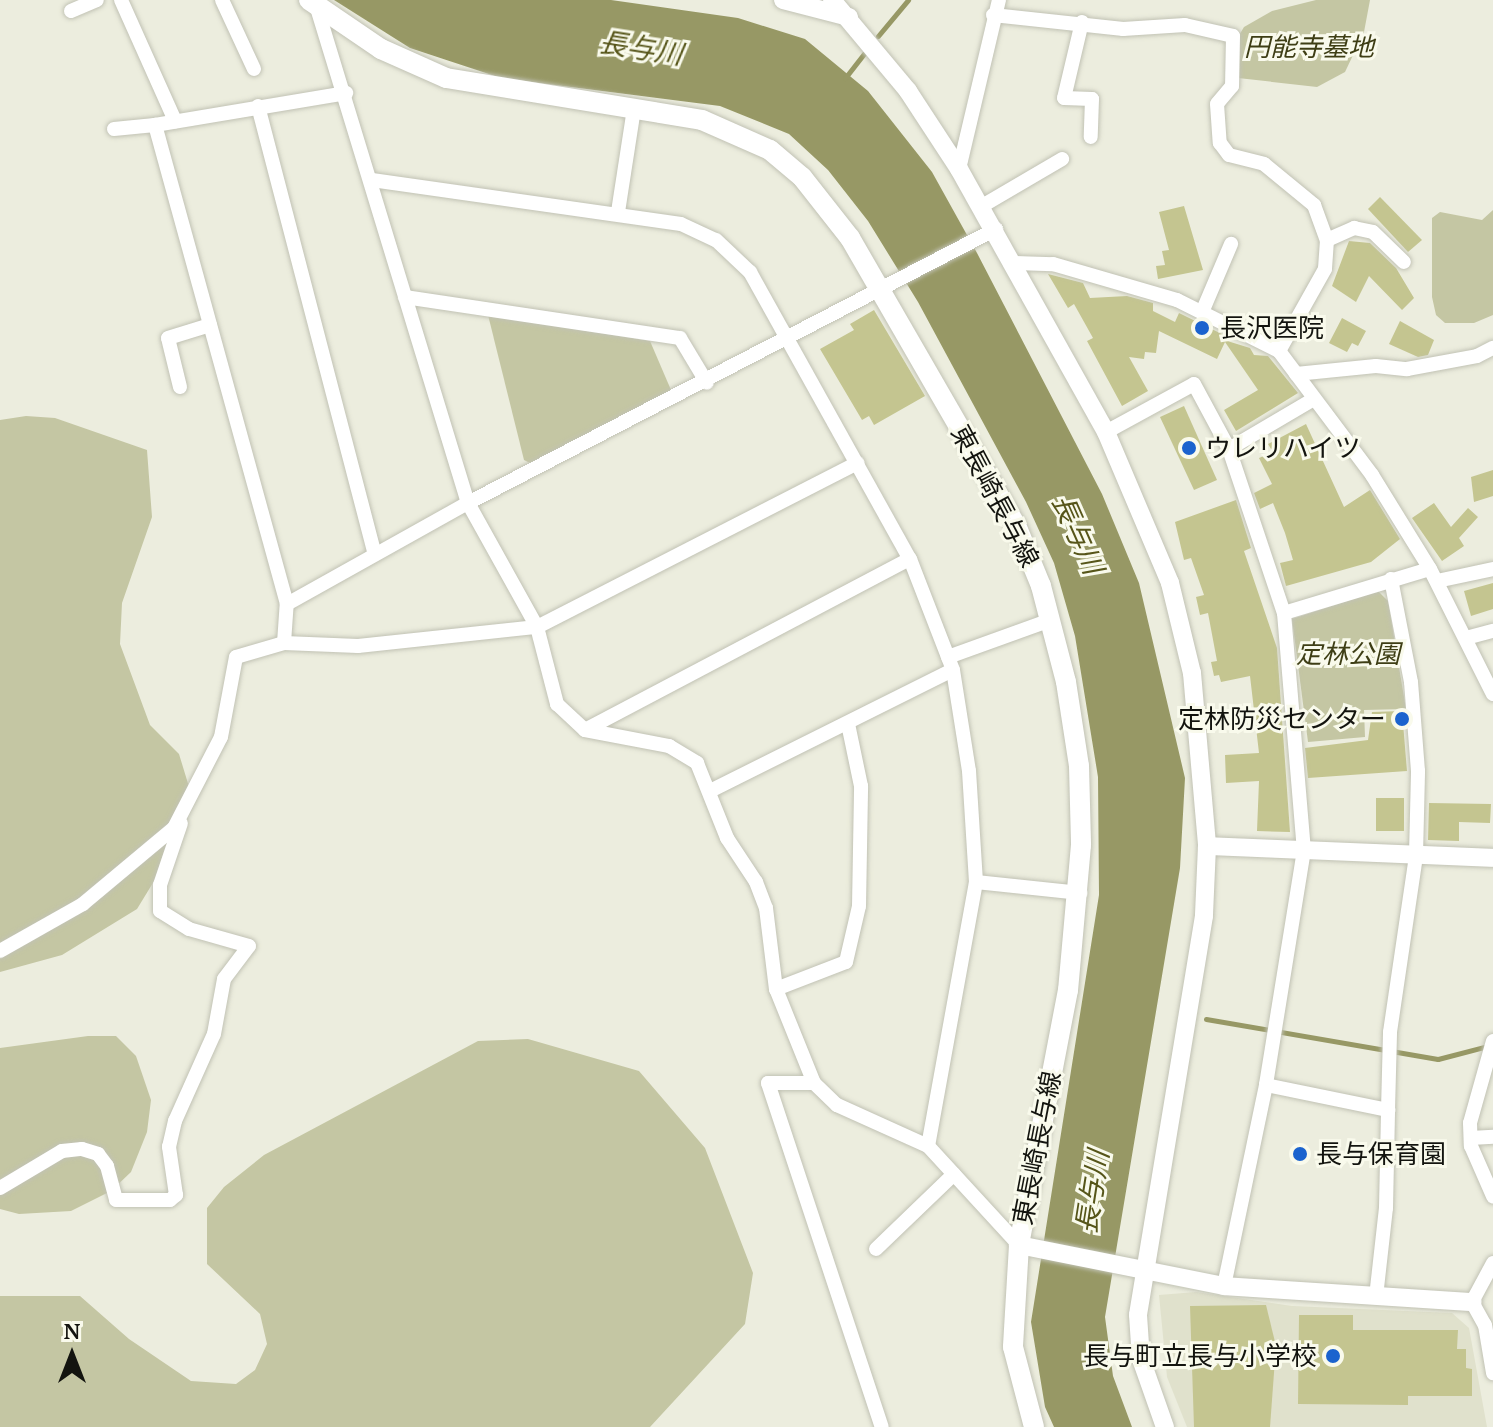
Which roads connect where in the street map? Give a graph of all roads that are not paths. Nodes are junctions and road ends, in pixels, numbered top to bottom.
1 (97, 0) edge
2 (121, 0) edge
3 (222, 0) edge
4 (783, 0) edge
5 (832, 0) edge
6 (999, 0) edge
7 (313, 4) edge
8 (71, 11) dead end
9 (993, 15) junction
10 (849, 17) junction
11 (1082, 22) junction
12 (254, 69) dead end
13 (346, 93) junction
14 (258, 106) junction
15 (634, 109) junction
16 (175, 121) junction
17 (155, 125) junction
18 (114, 129) dead end
19 (1091, 137) dead end
20 (1062, 159) dead end
21 (959, 169) junction
22 (372, 180) junction
23 (982, 206) junction
24 (618, 212) junction
25 (988, 232) junction
26 (1327, 240) junction
27 (1231, 244) dead end
28 (1404, 262) dead end
29 (1015, 263) junction
30 (886, 286) junction
31 (405, 297) junction
32 (1203, 310) junction
33 (210, 325) junction
34 (786, 340) junction
35 (1493, 348) edge
36 (1279, 351) junction
37 (1296, 374) junction
38 (707, 383) junction
39 (180, 387) dead end
40 (1314, 399) junction
41 (1106, 432) junction
42 (1229, 449) junction
43 (858, 463) junction
44 (468, 503) junction
45 (375, 554) junction
46 (910, 559) junction
47 (1493, 569) edge
48 (1433, 575) junction
49 (1391, 579) junction
50 (287, 604) junction
51 (1284, 613) junction
52 (1051, 620) junction
53 (537, 627) junction
54 (1493, 631) edge
55 (1466, 638) junction
56 (284, 643) junction
57 (951, 663) junction
58 (1493, 694) edge
59 (848, 724) junction
60 (585, 730) junction
61 (710, 791) junction
62 (190, 795) junction
63 (1207, 846) junction
64 (1304, 850) junction
65 (1416, 855) junction
66 (1493, 858) edge
67 (976, 882) junction
68 (1080, 893) junction
69 (0, 951) edge
70 (776, 989) junction
71 (1492, 1045) edge
72 (814, 1083) junction
73 (1266, 1085) junction
74 (1388, 1110) junction
75 (1493, 1137) edge
76 (1471, 1138) junction
77 (928, 1146) junction
78 (1487, 1168) edge
79 (954, 1174) junction
80 (0, 1188) edge
81 (1493, 1196) edge
82 (1024, 1247) junction
83 (876, 1249) dead end
84 (1493, 1263) edge
85 (1135, 1270) junction
86 (1224, 1286) junction
87 (1376, 1297) junction
88 (1472, 1302) junction
89 (1493, 1373) edge
90 (882, 1427) edge
91 (1034, 1427) edge
92 (1165, 1427) edge

1 - 8 street
2 - 16 street
3 - 12 street
4 - 10 street
5 - 10 street
6 - 9 street
7 - 13 street
7 - 15 main road, 東長崎長与線
9 - 11 street
9 - 21 street
10 - 21 street
11 - 19 street
11 - 26 street
13 - 14 street
13 - 22 street
14 - 16 street
14 - 45 street
15 - 24 street
15 - 30 main road, 東長崎長与線
16 - 17 street
17 - 18 street
17 - 33 street
20 - 23 street
21 - 23 street
22 - 24 street
22 - 31 street
23 - 25 street
24 - 34 street
25 - 29 street
25 - 30 street
26 - 28 street
26 - 36 street
27 - 32 street
29 - 32 street
29 - 41 street
30 - 34 street
30 - 52 main road, 東長崎長与線
31 - 38 street
31 - 44 street
32 - 36 street
33 - 39 street
33 - 50 street
34 - 38 street
34 - 43 street
35 - 37 street
36 - 37 street
37 - 40 street
38 - 44 street
40 - 42 street
40 - 48 street
41 - 42 street
41 - 63 street
42 - 51 street
43 - 46 street
43 - 53 street
44 - 45 street
44 - 53 street
45 - 50 street
46 - 57 street
46 - 60 street
47 - 48 street
48 - 49 street
48 - 55 street
49 - 51 street
49 - 65 street
50 - 56 street
51 - 64 street
52 - 57 street
52 - 68 main road, 東長崎長与線
53 - 56 street
53 - 60 street
54 - 55 street
55 - 58 street
56 - 62 street
57 - 59 street
57 - 67 street
59 - 61 street
59 - 70 street
60 - 61 street
61 - 70 street
62 - 69 street
62 - 80 street
63 - 64 street
63 - 85 street
64 - 65 street
64 - 73 street
65 - 66 street
65 - 74 street
67 - 68 street
67 - 77 street
68 - 82 main road, 東長崎長与線
70 - 72 street
71 - 76 street
72 - 77 street
72 - 90 street
73 - 74 street
73 - 86 street
74 - 87 street
75 - 76 street
76 - 78 street
77 - 79 street
78 - 81 street
79 - 82 street
79 - 83 street
82 - 85 street
82 - 91 main road, 東長崎長与線
84 - 88 street
85 - 86 street
85 - 92 street
86 - 87 street
87 - 88 street
88 - 89 street

